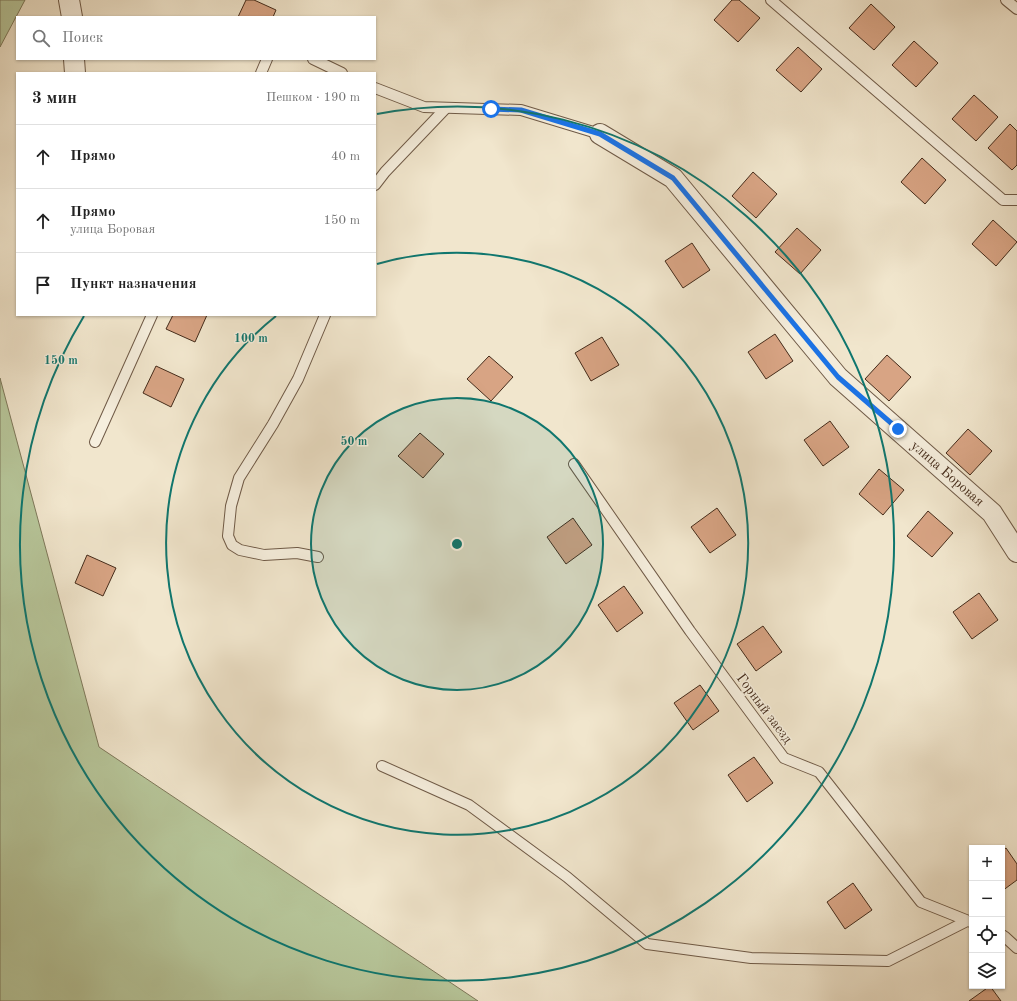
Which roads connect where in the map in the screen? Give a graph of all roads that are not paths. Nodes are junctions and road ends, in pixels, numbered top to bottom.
1 (69, 0) edge
2 (771, 0) edge
3 (1006, 0) edge
4 (1017, 9) edge
5 (72, 16) edge
6 (74, 60) edge
7 (267, 60) edge
8 (315, 60) edge
9 (75, 72) edge
10 (261, 72) edge
11 (340, 72) edge
12 (376, 88) edge
13 (446, 108) junction
14 (600, 134) joint
15 (376, 184) edge
16 (1017, 200) edge
17 (152, 316) edge
18 (325, 316) edge
19 (96, 442) dead end
20 (574, 464) dead end
21 (1017, 552) edge
22 (318, 557) dead end
23 (382, 766) dead end
24 (969, 922) edge
25 (1005, 937) edge
26 (1017, 948) edge

1 - 5 street
2 - 16 lane
3 - 4 lane
6 - 9 street
7 - 10 lane
8 - 11 lane
12 - 13 lane
13 - 14 lane
13 - 15 lane
14 - 21 street, улица Боровая
17 - 19 lane
18 - 22 lane
20 - 24 lane, Горный заезд
23 - 24 lane
25 - 26 lane

